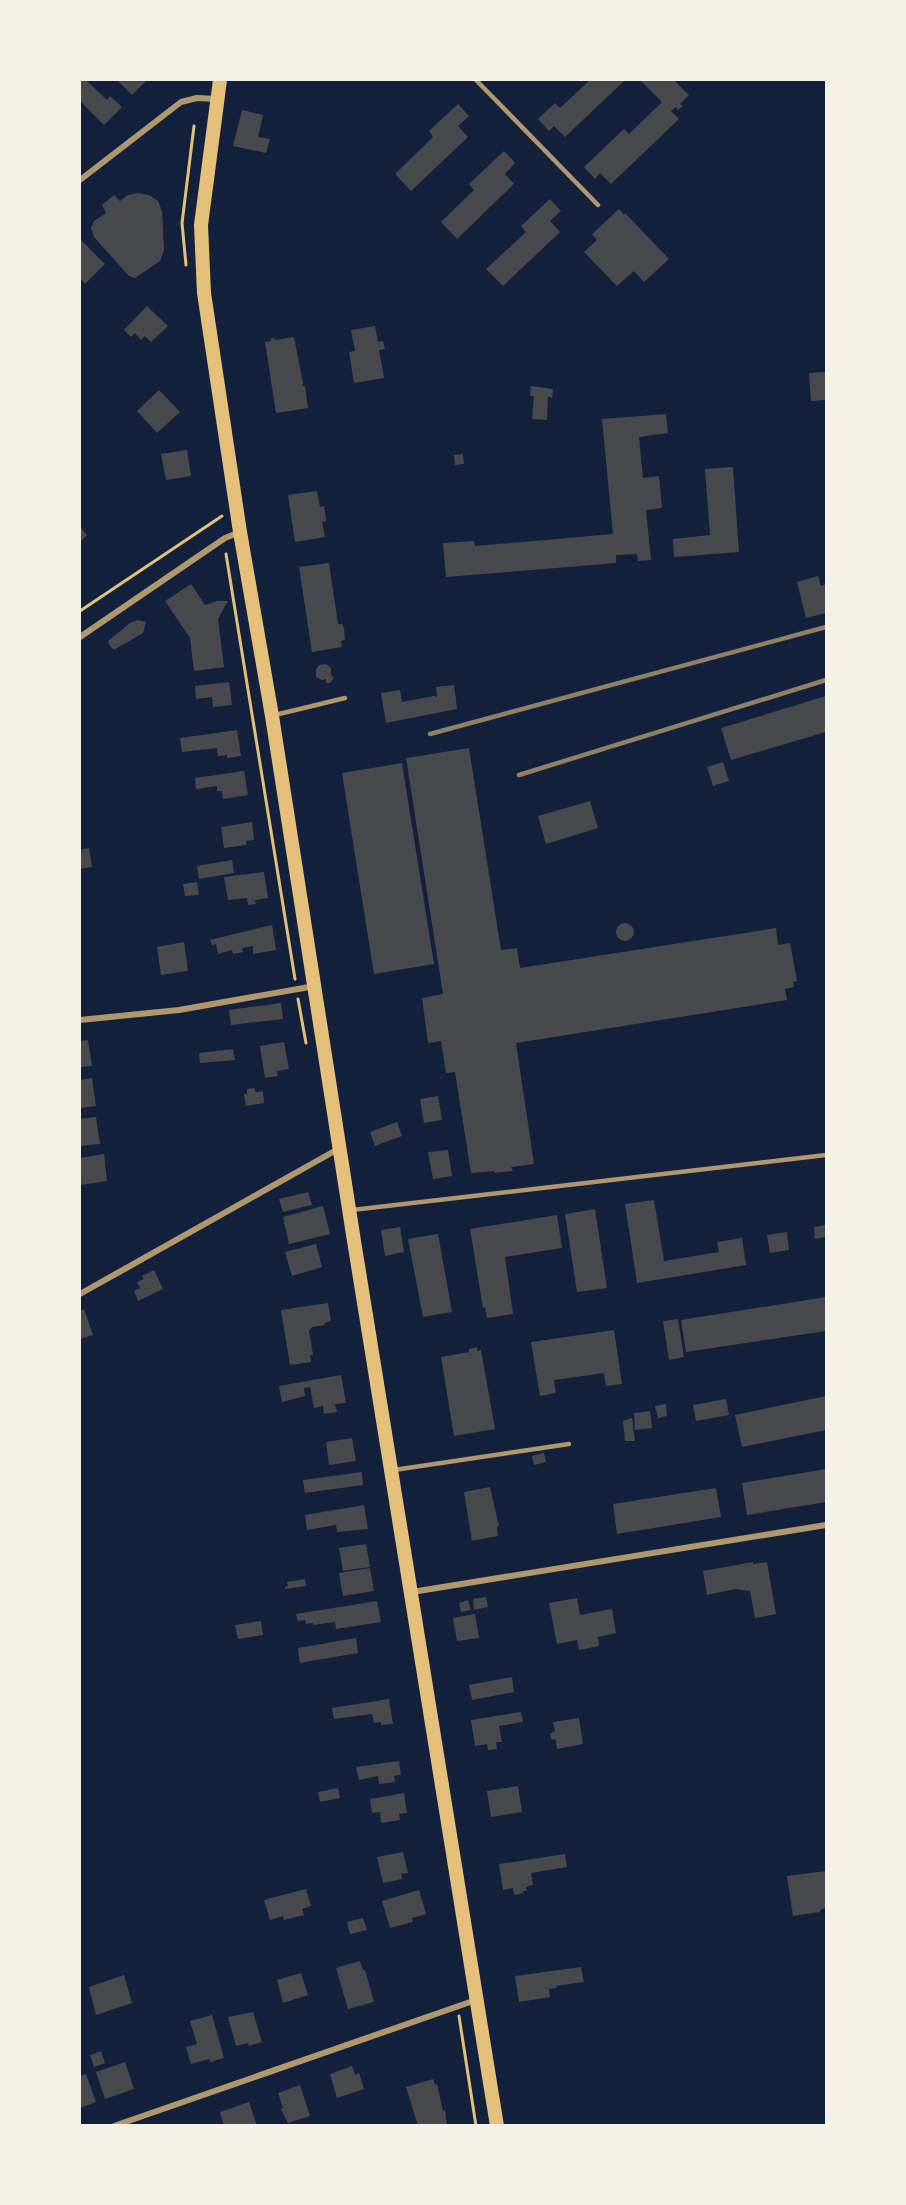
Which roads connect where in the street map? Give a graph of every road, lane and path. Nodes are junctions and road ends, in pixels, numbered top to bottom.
1 (220, 80) edge
2 (476, 80) edge
3 (217, 99) junction
4 (80, 180) edge
5 (598, 205) dead end
6 (224, 515) dead end
7 (240, 532) junction
8 (226, 554) dead end
9 (80, 610) edge
10 (80, 637) edge
11 (345, 698) dead end
12 (272, 716) junction
13 (295, 980) dead end
14 (315, 986) junction
15 (80, 1020) edge
16 (340, 1148) junction
17 (826, 1155) edge
18 (350, 1210) junction
19 (80, 1294) edge
20 (569, 1444) dead end
21 (392, 1470) junction
22 (826, 1525) edge
23 (411, 1592) junction
24 (476, 1999) junction
25 (459, 2014) dead end
26 (114, 2126) edge
27 (476, 2126) edge
28 (497, 2126) edge

1 - 3 main road
2 - 5 lane
3 - 4 street
3 - 7 main road
6 - 9 path
7 - 10 street
7 - 12 main road
8 - 13 path
11 - 12 lane
12 - 14 main road
14 - 15 street
14 - 16 main road
16 - 18 main road
16 - 19 street
17 - 18 lane
18 - 21 main road
20 - 21 lane
21 - 23 main road
22 - 23 street
23 - 24 main road
24 - 26 street
24 - 28 main road
25 - 27 path

